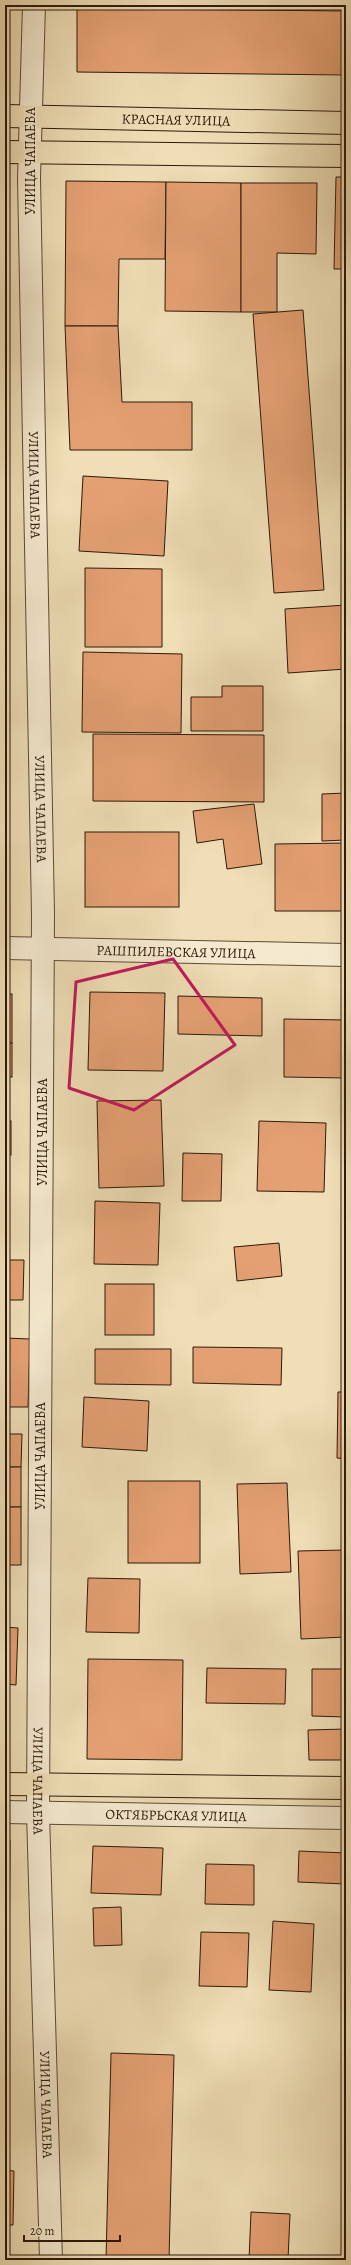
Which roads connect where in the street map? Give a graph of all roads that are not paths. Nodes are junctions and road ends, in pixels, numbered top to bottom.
1 (34, 5) edge
2 (5, 116) edge
3 (30, 116) junction
4 (346, 123) edge
5 (5, 152) edge
6 (29, 153) junction
7 (346, 156) edge
8 (5, 948) edge
9 (43, 948) junction
10 (346, 955) edge
11 (5, 1784) edge
12 (38, 1784) junction
13 (346, 1788) edge
14 (5, 1812) edge
15 (38, 1813) junction
16 (346, 1818) edge
17 (51, 2260) edge

1 - 3 street, УЛИЦА ЧАПАЕВА
2 - 3 main road, КРАСНАЯ УЛИЦА
3 - 4 main road, КРАСНАЯ УЛИЦА
3 - 6 street, УЛИЦА ЧАПАЕВА
5 - 6 main road
6 - 7 main road
6 - 9 street, УЛИЦА ЧАПАЕВА
8 - 9 street, РАШПИЛЕВСКАЯ УЛИЦА
9 - 10 street, РАШПИЛЕВСКАЯ УЛИЦА
9 - 12 street, УЛИЦА ЧАПАЕВА
11 - 12 main road, ОКТЯБРЬСКАЯ УЛИЦА
12 - 13 main road, ОКТЯБРЬСКАЯ УЛИЦА
12 - 15 street, УЛИЦА ЧАПАЕВА
14 - 15 street, ОКТЯБРЬСКАЯ УЛИЦА
15 - 16 street, ОКТЯБРЬСКАЯ УЛИЦА
15 - 17 street, УЛИЦА ЧАПАЕВА

